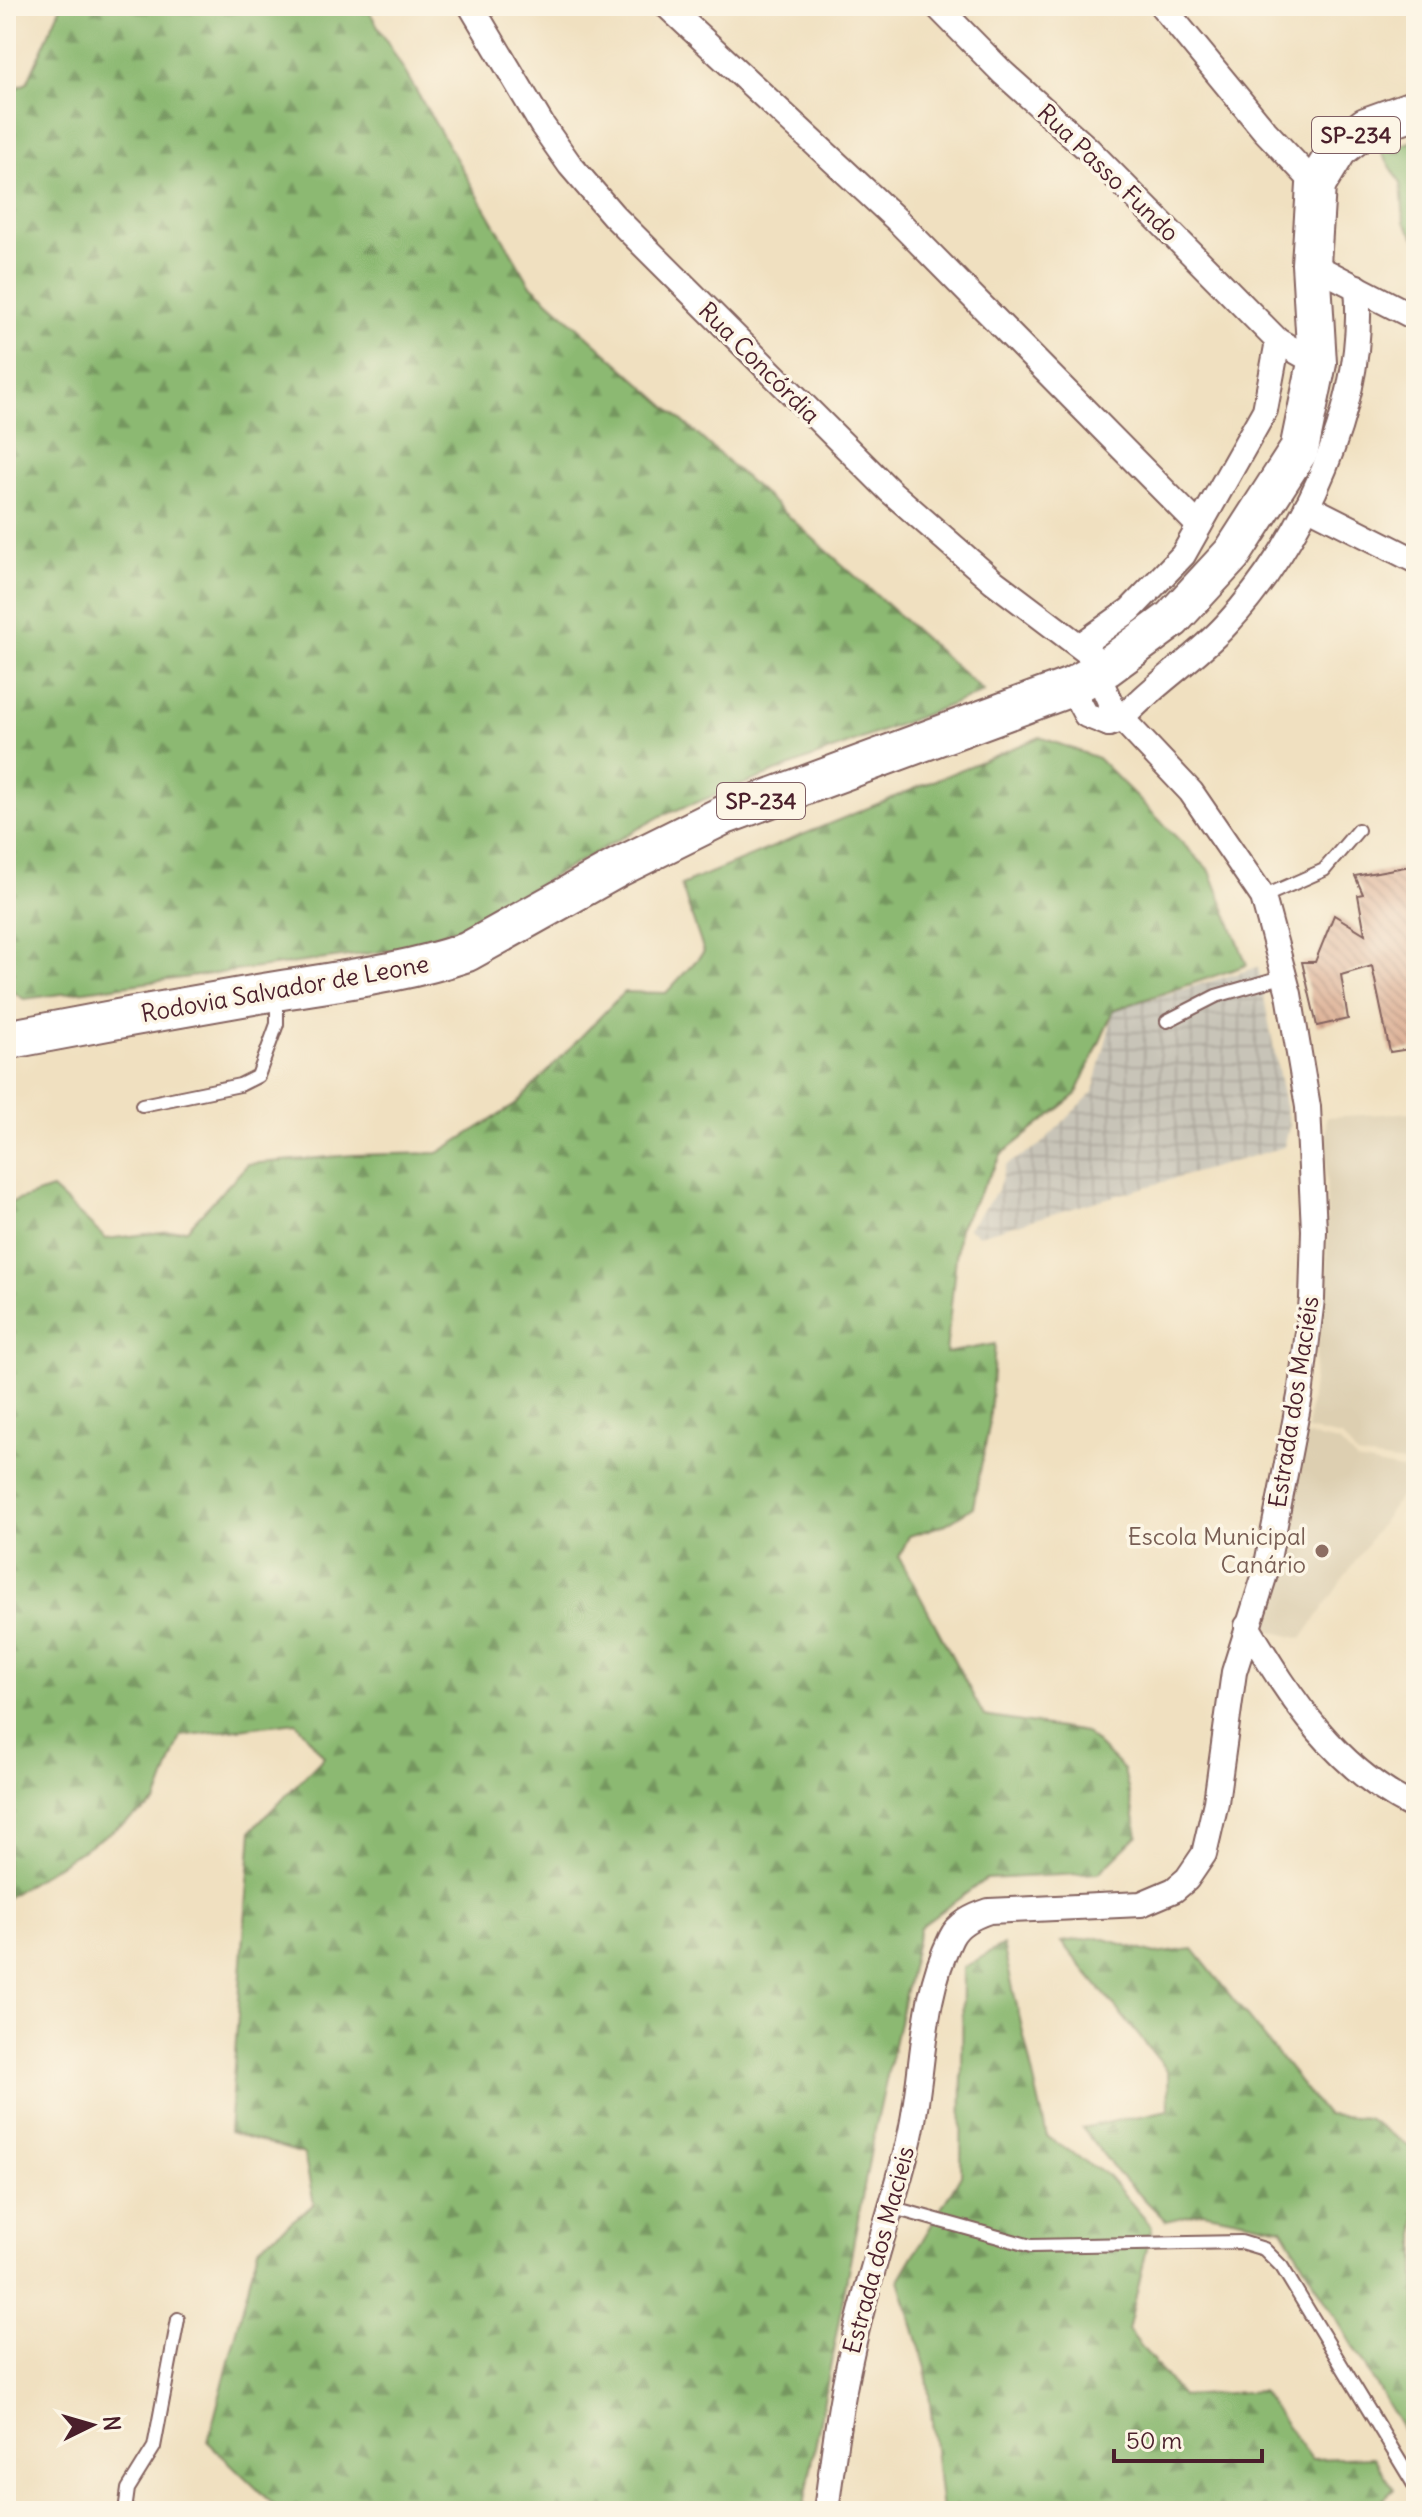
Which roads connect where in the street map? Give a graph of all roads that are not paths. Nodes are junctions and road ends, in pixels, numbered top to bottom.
1 (471, 6) edge
2 (667, 6) edge
3 (937, 6) edge
4 (1162, 6) edge
5 (1416, 109) edge
6 (1316, 185) junction
7 (1311, 264) junction
8 (1357, 287) junction
9 (1416, 318) edge
10 (1278, 341) junction
11 (1317, 363) junction
12 (1307, 506) junction
13 (1199, 526) junction
14 (1416, 561) edge
15 (1089, 668) junction
16 (1116, 722) junction
17 (1358, 830) dead end
18 (1263, 897) junction
19 (1285, 976) junction
20 (277, 991) junction
21 (1167, 1021) dead end
22 (6, 1040) edge
23 (142, 1105) dead end
24 (1247, 1626) junction
25 (1416, 1808) edge
26 (933, 1989) joint
27 (889, 2207) junction
28 (178, 2319) dead end
29 (1416, 2488) edge
30 (125, 2511) edge
31 (826, 2511) edge

1 - 15 street, Rua Concórdia
2 - 13 street
3 - 10 street, Rua Passo Fundo
4 - 6 street
5 - 6 main road, Rodovia Salvador de Leone / SP-234
6 - 7 main road, Rodovia Salvador de Leone / SP-234
7 - 8 street
7 - 11 main road, Rodovia Salvador de Leone / SP-234
8 - 9 street
8 - 12 street
10 - 11 street, Rua Passo Fundo
10 - 13 street
11 - 15 main road, Rodovia Salvador de Leone / SP-234
12 - 14 street
12 - 16 street
13 - 15 street
15 - 16 street, Estrada dos Maciéis
15 - 20 main road, Rodovia Salvador de Leone / SP-234
16 - 18 street, Estrada dos Maciéis
17 - 18 lane
18 - 19 street, Estrada dos Maciéis
19 - 21 lane
19 - 24 street, Estrada dos Maciéis
20 - 22 main road, Rodovia Salvador de Leone / SP-234
20 - 23 lane
24 - 25 street
24 - 26 street, Estrada dos Maciéis
26 - 27 street, Estrada dos Macieis
27 - 29 lane
27 - 31 street, Estrada dos Macieis
28 - 30 lane

